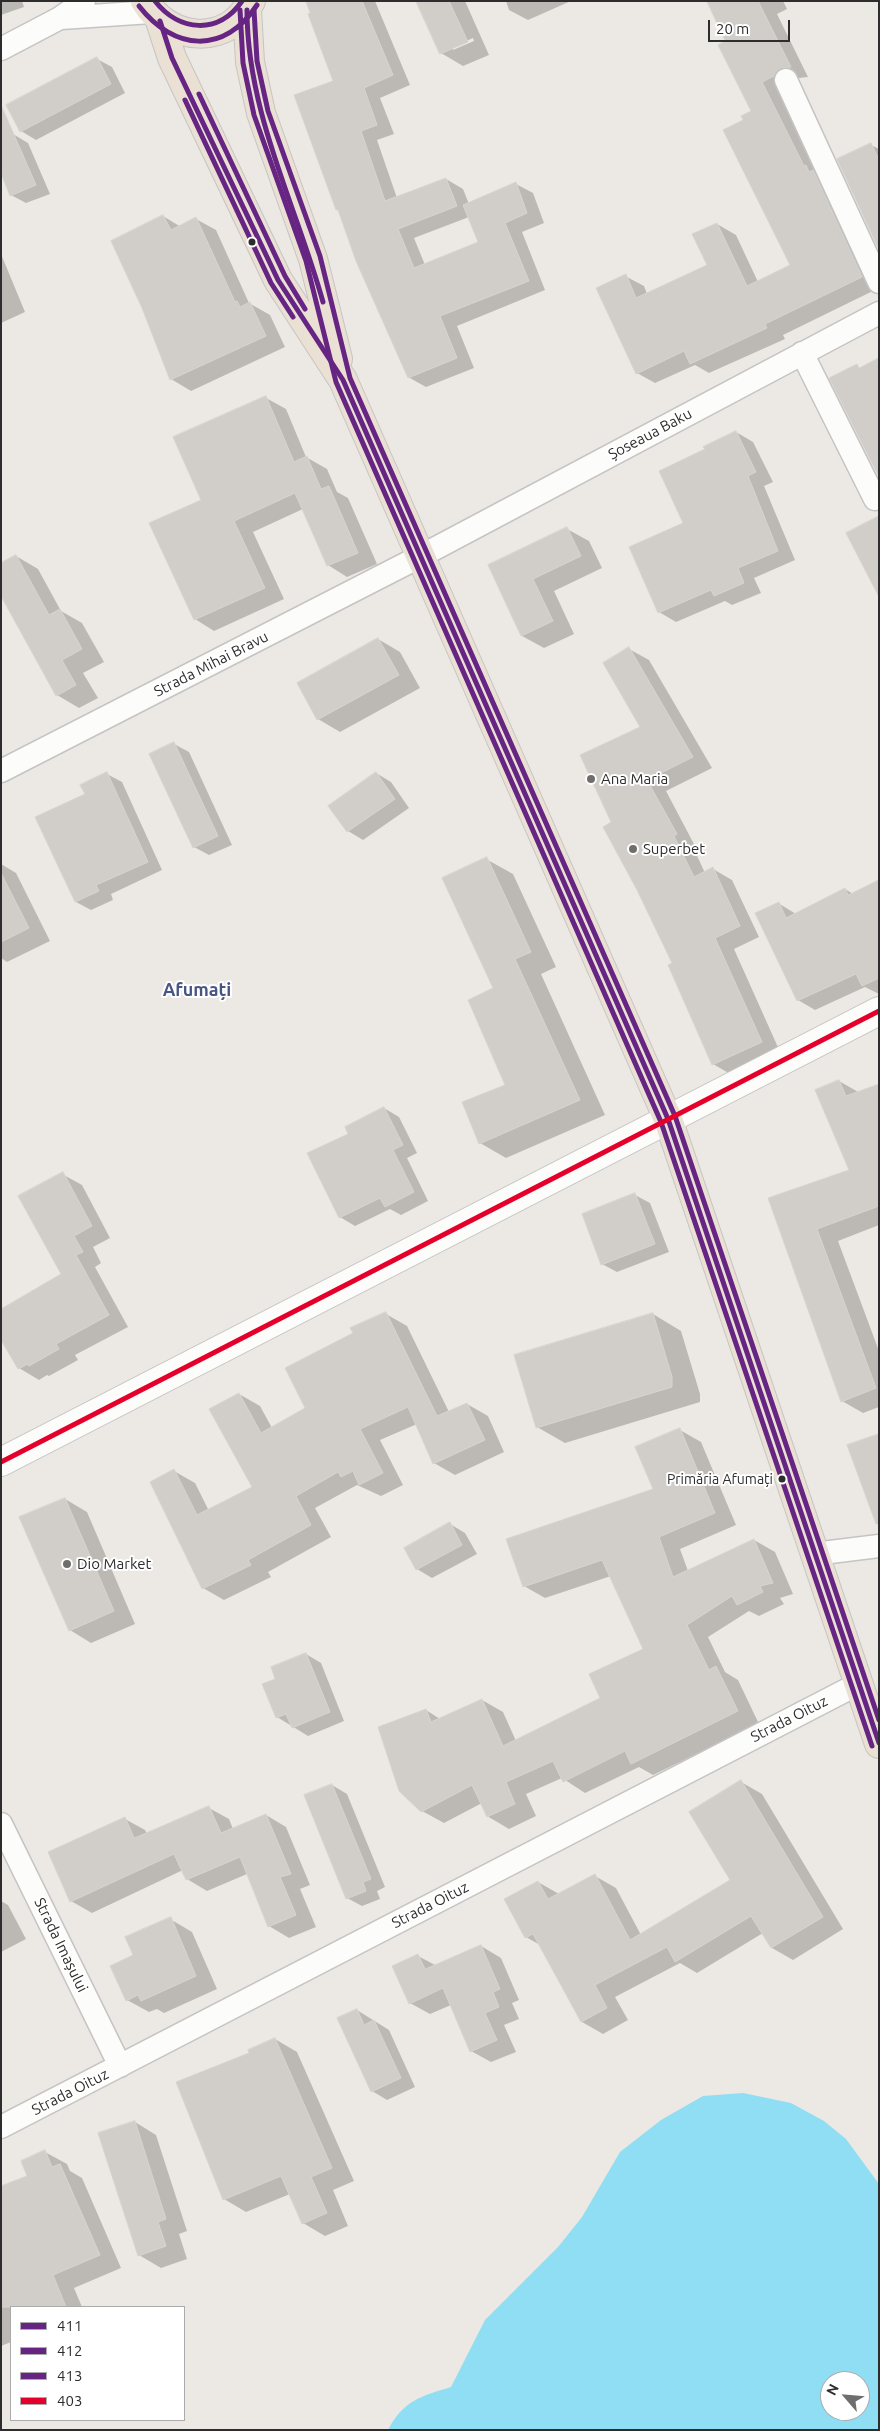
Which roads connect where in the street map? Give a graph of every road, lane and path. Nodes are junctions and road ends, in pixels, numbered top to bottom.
1 (84, 1) edge
2 (249, 5) edge
3 (152, 11) edge
4 (60, 18) junction
5 (1, 49) edge
6 (786, 80) dead end
7 (879, 282) edge
8 (879, 313) edge
9 (802, 353) junction
10 (343, 380) junction
11 (875, 499) dead end
12 (422, 556) junction
13 (1, 771) edge
14 (879, 1011) edge
15 (668, 1118) junction
16 (1, 1462) edge
17 (879, 1546) edge
18 (814, 1554) junction
19 (858, 1684) junction
20 (879, 1744) edge
21 (1, 1824) edge
22 (120, 2066) junction
23 (1, 2127) edge

1 - 4 street
2 - 3 highway
2 - 10 highway
3 - 4 street
3 - 10 highway
4 - 5 street
6 - 7 street
8 - 9 street, Șoseaua Baku
9 - 11 street
9 - 12 street, Șoseaua Baku
10 - 12 highway
12 - 13 street, Strada Mihai Bravu
12 - 15 highway
14 - 15 main road
15 - 16 main road
15 - 18 highway
17 - 18 street
18 - 19 highway
19 - 20 highway
19 - 22 street, Strada Oituz
21 - 22 street, Strada Imașului
22 - 23 street, Strada Oituz

